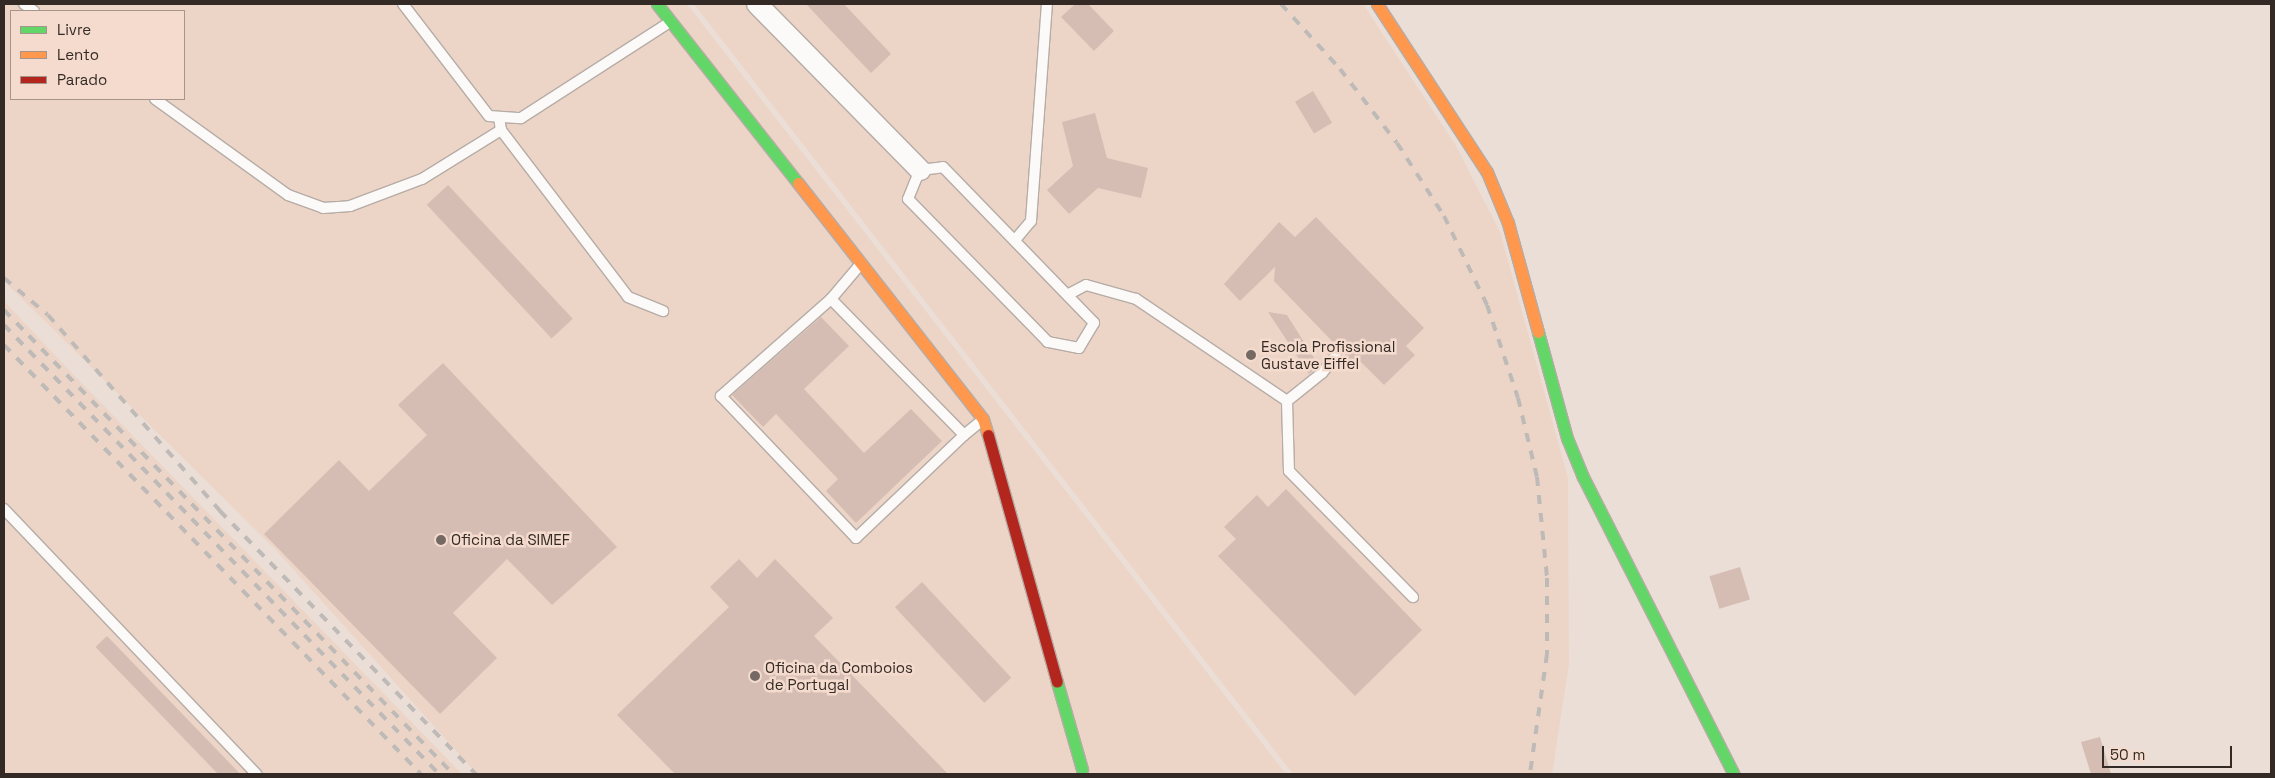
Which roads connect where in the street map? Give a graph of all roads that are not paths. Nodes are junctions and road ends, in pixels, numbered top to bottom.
1 (403, 4) edge
2 (657, 4) edge
3 (756, 4) edge
4 (1047, 4) edge
5 (1377, 4) edge
6 (670, 22) junction
7 (156, 100) edge
8 (499, 117) junction
9 (501, 130) junction
10 (920, 170) junction
11 (1015, 240) junction
12 (859, 266) junction
13 (1069, 294) junction
14 (831, 299) junction
15 (662, 311) dead end
16 (1336, 356) dead end
17 (1287, 401) junction
18 (983, 419) junction
19 (964, 435) junction
20 (4, 510) edge
21 (1413, 597) dead end
22 (1082, 769) dead end
23 (256, 774) edge
24 (1734, 774) edge

1 - 8 lane
2 - 6 street
3 - 10 street
4 - 11 lane
5 - 24 street
6 - 8 lane
6 - 12 street
7 - 9 lane
8 - 9 lane
9 - 15 lane
10 - 11 lane
10 - 13 lane
11 - 13 lane
12 - 14 lane
12 - 18 street
13 - 17 lane
14 - 19 lane
14 - 19 lane
16 - 17 lane
17 - 21 lane
18 - 19 lane
18 - 22 street
20 - 23 lane

